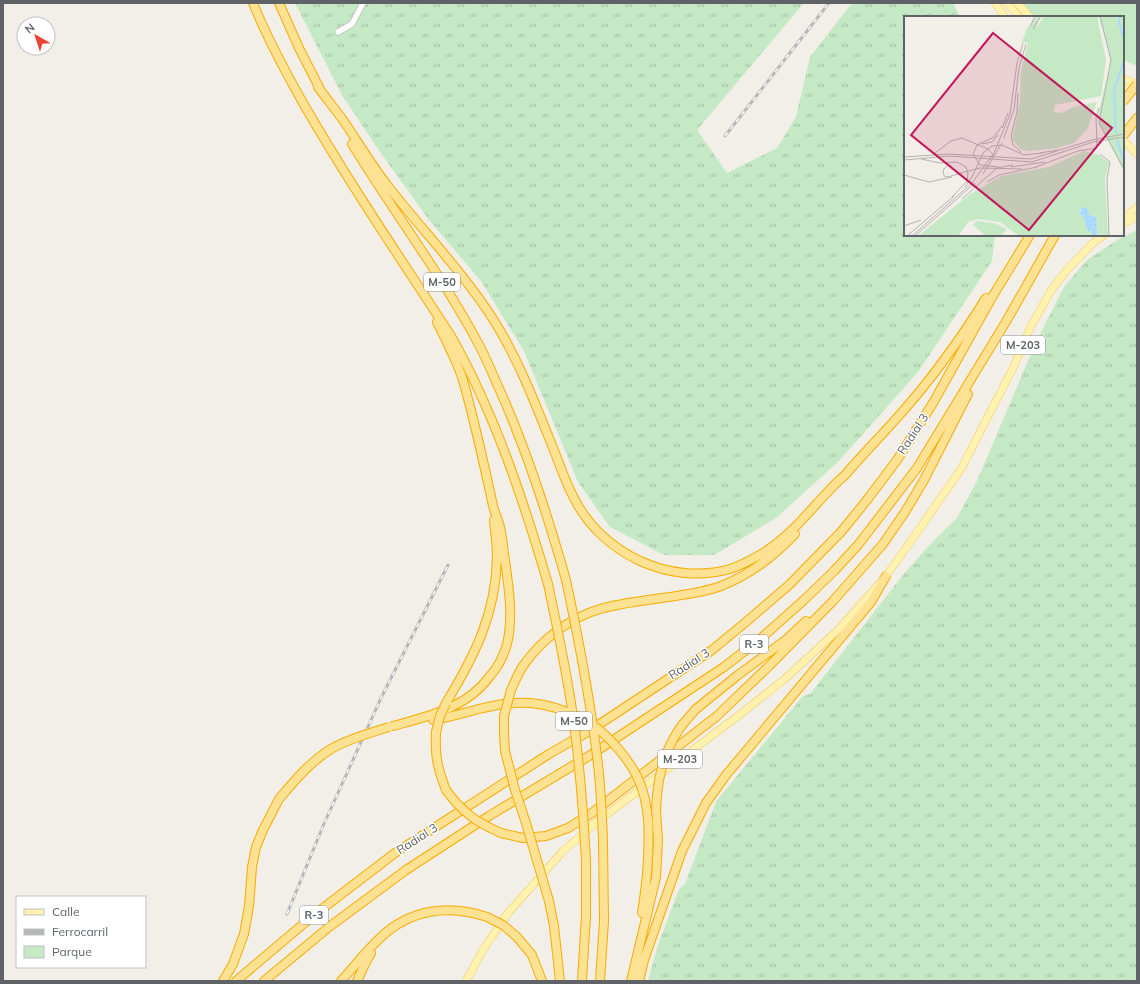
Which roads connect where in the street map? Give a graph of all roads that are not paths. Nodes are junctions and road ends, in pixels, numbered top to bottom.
1 (253, 3) edge
2 (279, 3) edge
3 (363, 3) edge
4 (995, 3) edge
5 (1007, 3) edge
6 (1017, 3) edge
7 (1004, 16) edge
8 (1018, 16) edge
9 (1029, 16) edge
10 (338, 32) dead end
11 (1124, 78) edge
12 (1137, 84) edge
13 (318, 87) junction
14 (1124, 87) edge
15 (1137, 91) edge
16 (1124, 101) edge
17 (1137, 118) edge
18 (1124, 135) edge
19 (1124, 141) edge
20 (1137, 154) edge
21 (1137, 207) edge
22 (1137, 217) edge
23 (1124, 218) edge
24 (1124, 224) edge
25 (1025, 236) edge
26 (1029, 236) edge
27 (1054, 236) edge
28 (1103, 236) edge
29 (430, 304) junction
30 (1007, 320) junction
31 (847, 473) junction
32 (924, 480) junction
33 (492, 505) junction
34 (886, 576) junction
35 (391, 726) junction
36 (398, 925) junction
37 (636, 958) junction
38 (223, 981) edge
39 (236, 981) edge
40 (264, 981) edge
41 (341, 981) edge
42 (357, 981) edge
43 (466, 981) edge
44 (542, 981) edge
45 (560, 981) edge
46 (582, 981) edge
47 (600, 981) edge
48 (631, 981) edge
49 (639, 981) edge

1 - 29 highway, M-50
2 - 13 highway, M-50
3 - 10 street
4 - 7 main road
5 - 8 main road
6 - 9 main road
11 - 12 main road
12 - 16 highway, bridge
13 - 31 highway
13 - 47 highway, M-50, bridge
14 - 15 main road
17 - 18 highway
19 - 20 main road
21 - 23 main road
22 - 24 main road
25 - 31 highway
26 - 39 highway, Radial 3 / R-3
27 - 30 highway, Radial 3 / R-3
28 - 34 main road, M-203
29 - 33 highway
29 - 46 highway, M-50, bridge
30 - 32 highway
30 - 40 highway, Radial 3 / R-3
31 - 45 highway, bridge
32 - 33 highway, bridge
32 - 37 highway, bridge
33 - 35 highway
34 - 43 main road, M-203
34 - 49 highway
35 - 37 highway, bridge
35 - 38 highway, bridge
36 - 41 highway
36 - 42 highway
36 - 44 highway, bridge
37 - 48 highway

